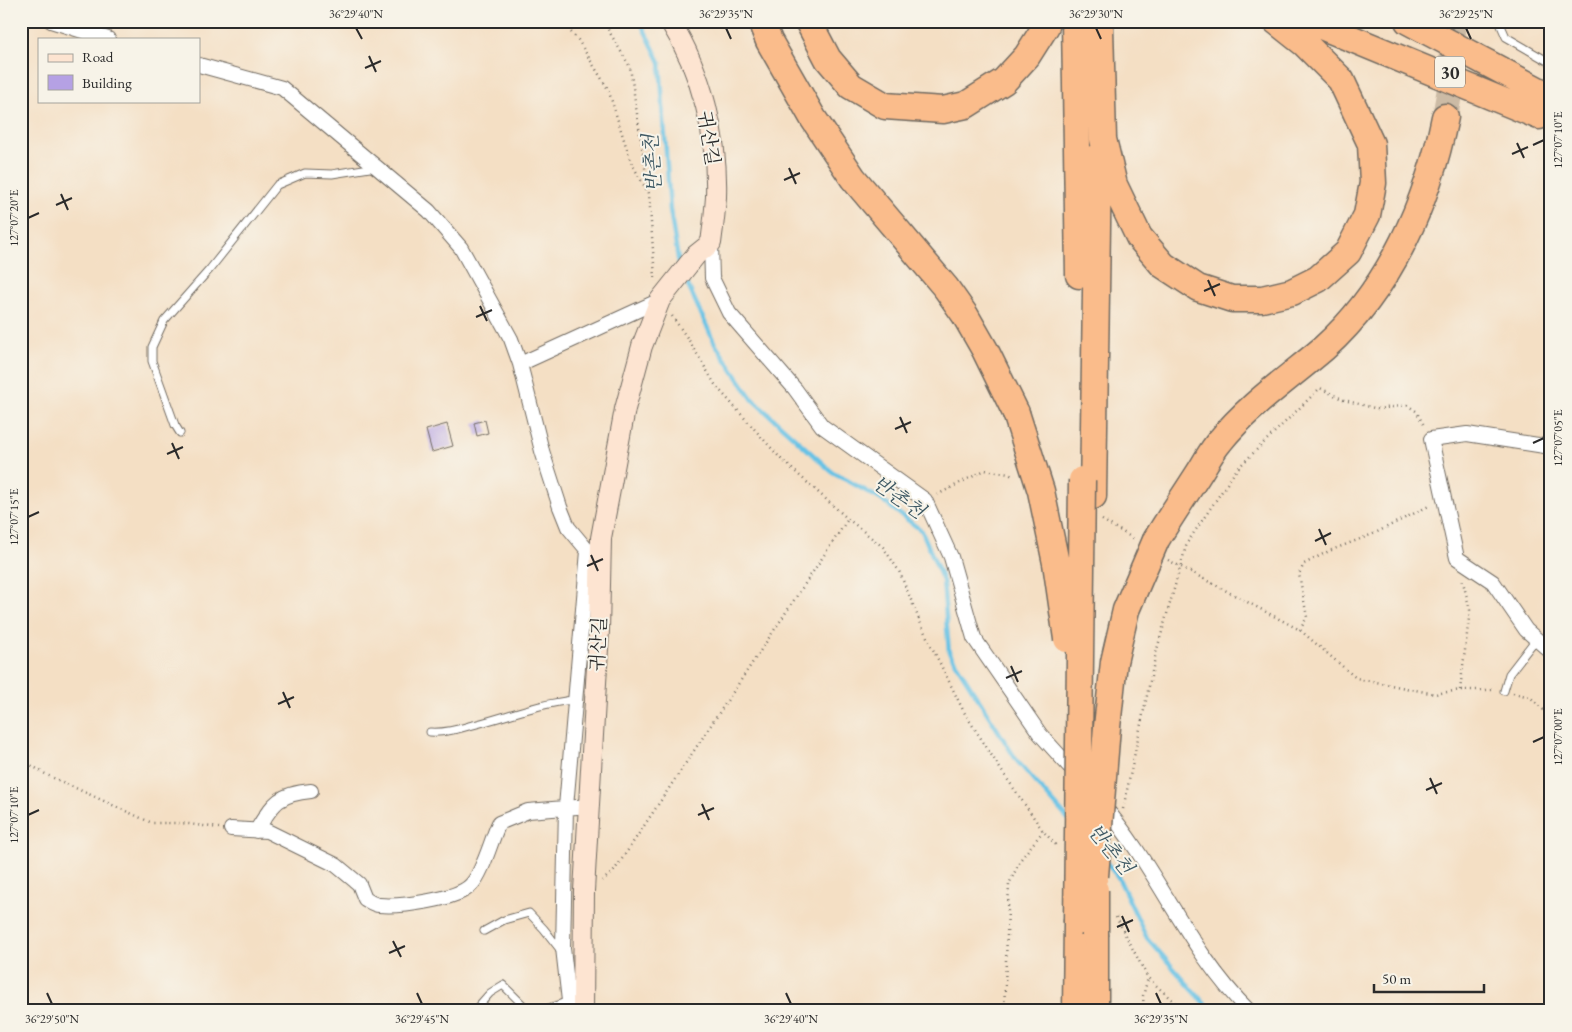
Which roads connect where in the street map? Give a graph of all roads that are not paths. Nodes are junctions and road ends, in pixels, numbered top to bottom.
1 (51, 21) edge
2 (670, 21) edge
3 (761, 21) edge
4 (808, 21) edge
5 (1047, 21) edge
6 (1075, 21) edge
7 (1276, 21) edge
8 (1309, 21) edge
9 (1350, 21) edge
10 (1408, 21) edge
11 (1446, 21) edge
12 (1499, 21) edge
13 (1100, 24) edge
14 (105, 38) edge
15 (1551, 63) edge
16 (200, 65) edge
17 (1551, 92) edge
18 (1547, 112) edge
19 (1445, 117) tunnel mouth
20 (376, 167) junction
21 (703, 249) junction
22 (665, 294) junction
23 (520, 364) junction
24 (180, 432) dead end
25 (1551, 448) edge
26 (1090, 498) junction
27 (595, 553) junction
28 (1536, 639) junction
29 (1551, 652) edge
30 (1504, 691) road end
31 (575, 700) junction
32 (1079, 731) junction
33 (430, 732) dead end
34 (311, 791) dead end
35 (589, 806) junction
36 (566, 807) junction
37 (231, 829) road end
38 (256, 831) junction
39 (1095, 876) junction
40 (1086, 929) junction
41 (484, 931) dead end
42 (564, 955) junction
43 (575, 1008) edge
44 (474, 1011) edge
45 (529, 1011) edge
46 (540, 1011) edge
47 (1076, 1011) edge
48 (1095, 1011) edge
49 (1249, 1011) edge

1 - 14 street
2 - 21 street, 귀산길
3 - 32 highway, bridge
4 - 5 highway
6 - 26 highway
7 - 13 highway
8 - 18 highway
9 - 18 highway, 30
10 - 18 highway, 30
11 - 17 highway
12 - 15 lane
13 - 26 highway
16 - 20 street
19 - 39 highway, bridge
20 - 23 street
20 - 24 lane
21 - 22 street, 귀산길
21 - 49 street
22 - 23 street
22 - 27 street, 귀산길
23 - 27 street
25 - 28 street
26 - 32 highway, bridge
26 - 39 highway, bridge
27 - 31 street
27 - 35 street, 귀산길
28 - 29 street
28 - 30 lane
31 - 33 lane
31 - 36 street
32 - 40 highway, bridge
34 - 38 street
35 - 36 street
35 - 43 street, 귀산길
36 - 38 street
36 - 42 street
37 - 38 street
39 - 40 highway, bridge
40 - 47 highway
40 - 48 highway
41 - 42 lane
42 - 43 street
43 - 46 lane
44 - 45 lane

